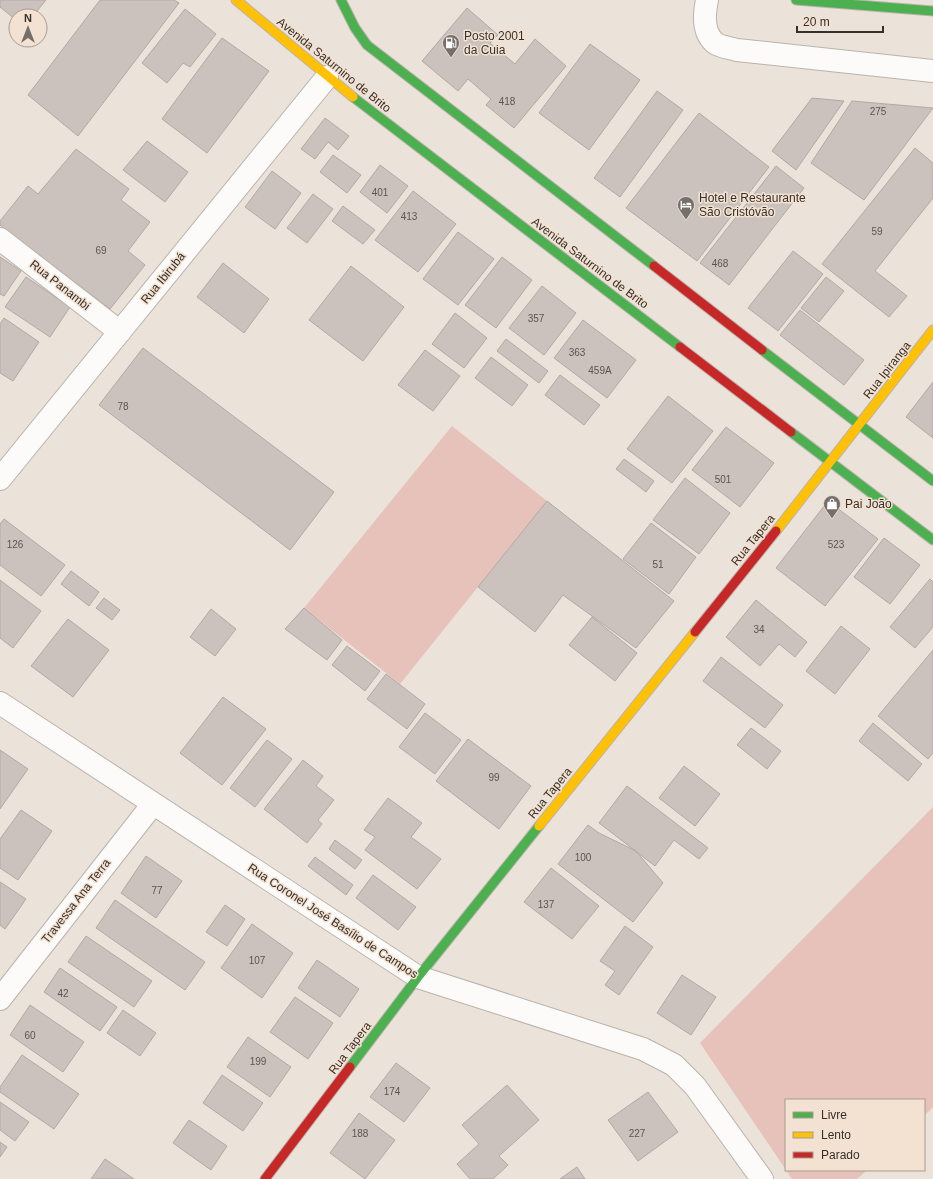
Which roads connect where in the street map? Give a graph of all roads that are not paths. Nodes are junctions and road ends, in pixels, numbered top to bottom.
1 (236, 0) edge
2 (341, 0) edge
3 (707, 0) edge
4 (796, 0) edge
5 (933, 11) edge
6 (933, 72) edge
7 (327, 77) junction
8 (0, 239) edge
9 (933, 330) edge
10 (120, 332) junction
11 (859, 425) junction
12 (831, 462) junction
13 (0, 479) edge
14 (933, 481) edge
15 (933, 540) edge
16 (0, 703) edge
17 (153, 804) junction
18 (418, 978) junction
19 (0, 999) edge
20 (264, 1179) edge
21 (762, 1179) edge

1 - 7 main road, Avenida Saturnino de Brito
2 - 11 main road
3 - 6 street
4 - 5 main road
7 - 10 street, Rua Ibirubá
7 - 12 main road, Avenida Saturnino de Brito
8 - 10 street, Rua Panambi
9 - 11 main road, Rua Ipiranga
10 - 13 street, Rua Ibirubá
11 - 12 main road, Rua Tapera
11 - 14 main road
12 - 15 main road, Avenida Saturnino de Brito
12 - 18 main road, Rua Tapera
16 - 17 street, Rua Coronel José Basílio de Campos
17 - 18 street, Rua Coronel José Basílio de Campos
17 - 19 street, Travessa Ana Terra
18 - 20 main road, Rua Tapera
18 - 21 street, Rua Coronel José Basílio de Campos

